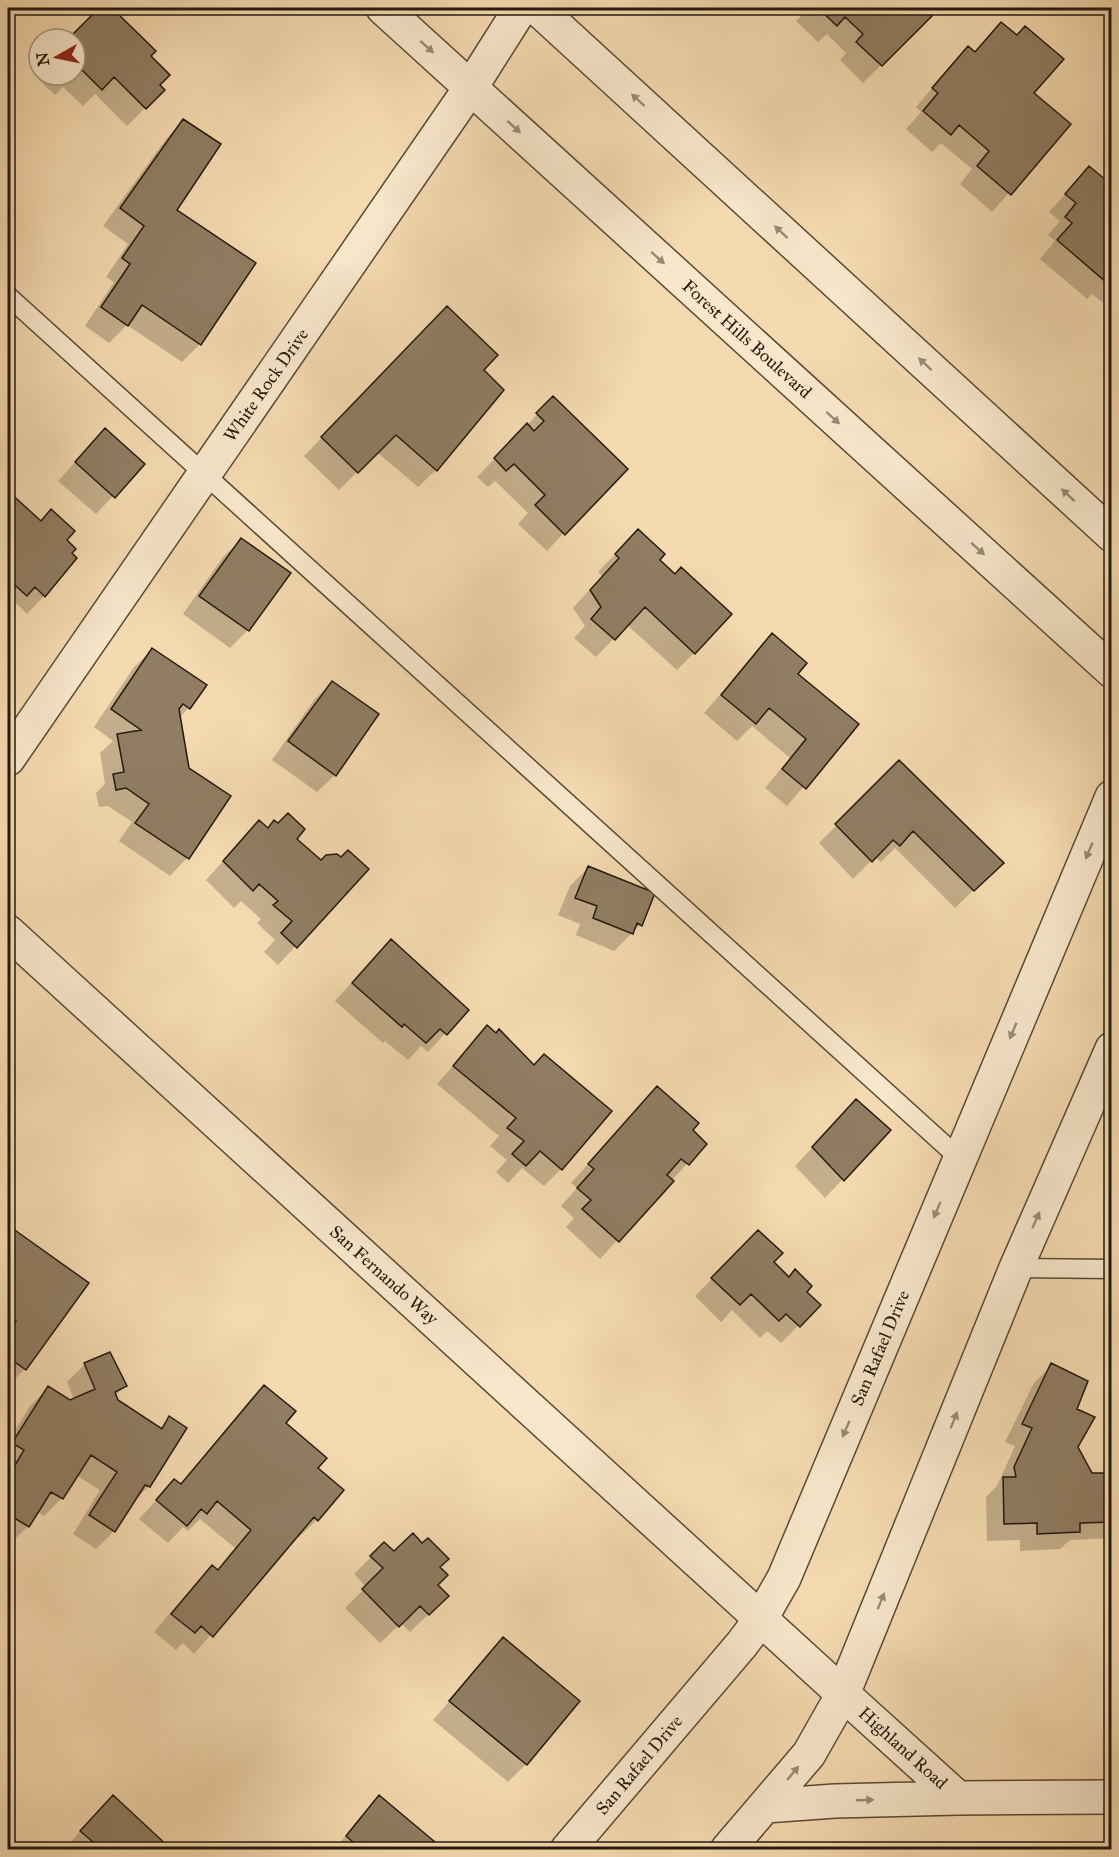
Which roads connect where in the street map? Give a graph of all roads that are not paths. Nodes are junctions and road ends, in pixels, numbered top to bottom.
1 (383, 8) edge
2 (521, 8) edge
3 (537, 8) edge
4 (471, 87) junction
5 (8, 296) edge
6 (205, 473) junction
7 (1112, 535) edge
8 (1112, 671) edge
9 (8, 759) edge
10 (1112, 797) edge
11 (8, 932) edge
12 (1112, 1049) edge
13 (959, 1158) junction
14 (1016, 1268) junction
15 (1112, 1269) edge
16 (760, 1620) junction
17 (843, 1694) junction
18 (1112, 1797) edge
19 (958, 1798) junction
20 (765, 1806) junction
21 (567, 1850) edge
22 (727, 1850) edge

1 -> 4 street, Forest Hills Boulevard
2 - 4 street, White Rock Drive
7 -> 3 street
4 - 6 street, White Rock Drive
4 -> 8 street, Forest Hills Boulevard
5 - 6 lane
6 - 9 street, White Rock Drive
6 - 13 lane
10 -> 13 street, San Rafael Drive
11 - 16 street, San Fernando Way
14 -> 12 street
13 -> 16 street, San Rafael Drive
14 - 15 lane
17 -> 14 street
16 - 17 street, Highland Road
16 - 21 street, San Rafael Drive
17 - 19 street, Highland Road
20 -> 17 street
18 - 19 street, Highland Road
20 -> 19 street
20 - 22 street

